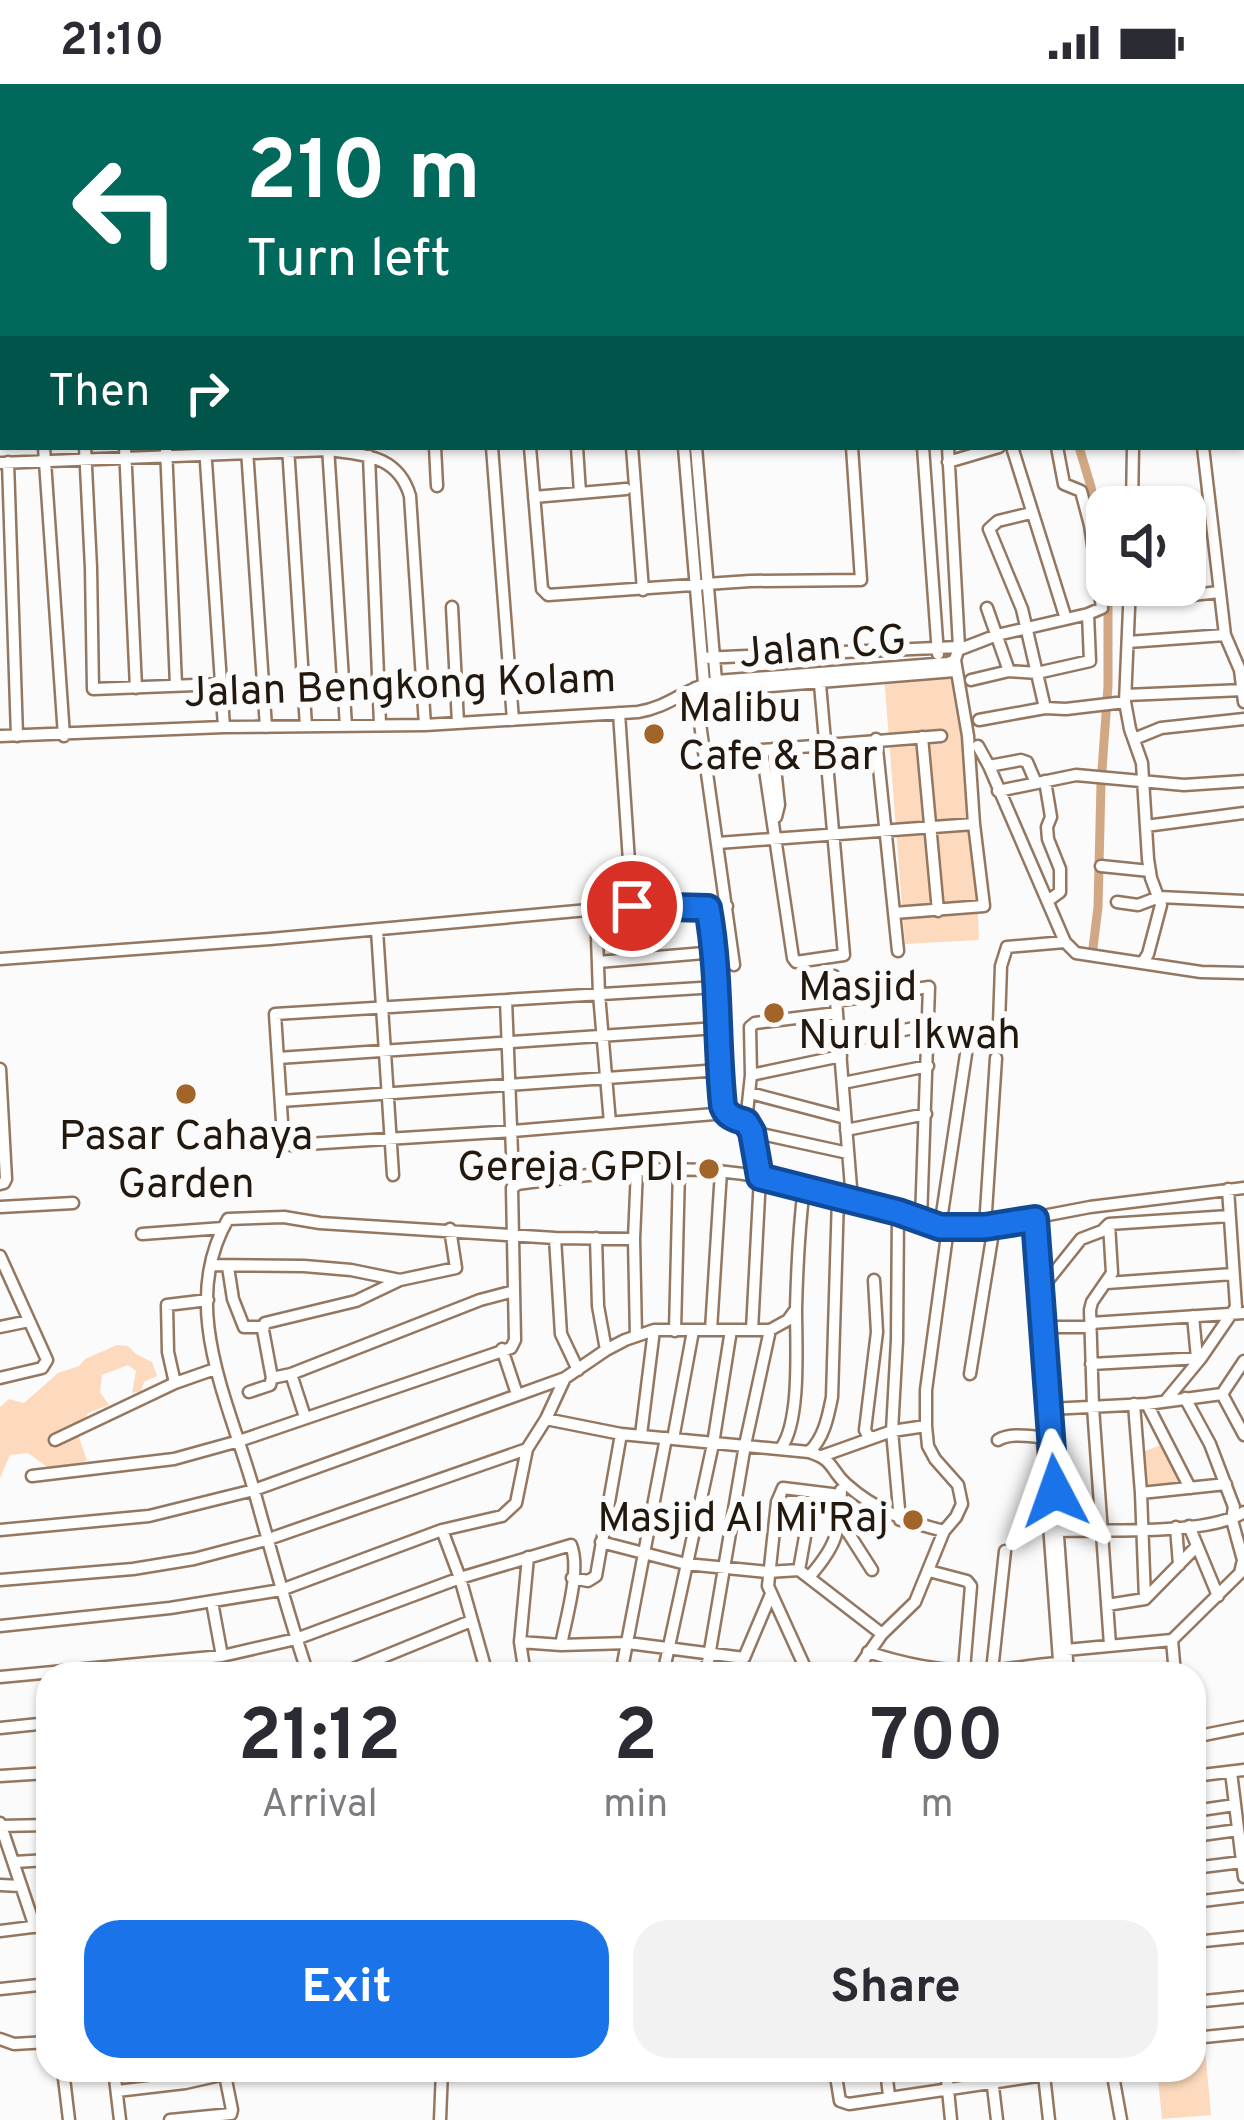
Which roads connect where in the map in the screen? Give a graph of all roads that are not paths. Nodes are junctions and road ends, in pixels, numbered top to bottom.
1 (247, 450) edge
2 (288, 450) edge
3 (328, 450) edge
4 (338, 450) edge
5 (434, 450) edge
6 (492, 450) edge
7 (530, 450) edge
8 (577, 450) edge
9 (632, 450) edge
10 (684, 450) edge
11 (696, 450) edge
12 (851, 450) edge
13 (922, 450) edge
14 (948, 450) edge
15 (989, 450) edge
16 (1013, 450) edge
17 (1058, 450) edge
18 (1133, 450) edge
19 (1203, 450) edge
20 (206, 451) edge
21 (166, 452) edge
22 (45, 453) edge
23 (85, 453) edge
24 (125, 453) edge
25 (369, 456) junction
26 (948, 462) junction
27 (4, 463) edge
28 (437, 486) dead end
29 (1132, 486) edge
30 (626, 489) dead end
31 (580, 493) junction
32 (534, 497) junction
33 (1031, 513) junction
34 (702, 585) junction
35 (643, 590) junction
36 (1219, 592) junction
37 (1206, 593) edge
38 (1129, 606) edge
39 (452, 607) dead end
40 (987, 608) dead end
41 (1088, 614) junction
42 (1066, 619) junction
43 (1027, 627) junction
44 (997, 635) junction
45 (1226, 635) junction
46 (1128, 642) junction
47 (937, 648) junction
48 (708, 657) junction
49 (957, 657) junction
50 (938, 664) junction
51 (1009, 671) junction
52 (1037, 673) junction
53 (820, 678) junction
54 (971, 680) dead end
55 (221, 684) junction
56 (176, 686) junction
57 (703, 686) junction
58 (136, 688) junction
59 (1243, 690) edge
60 (1118, 701) junction
61 (1244, 702) edge
62 (1045, 708) junction
63 (619, 713) junction
64 (1244, 719) edge
65 (513, 720) junction
66 (979, 720) dead end
67 (458, 723) junction
68 (380, 724) junction
69 (425, 725) junction
70 (346, 726) junction
71 (224, 727) junction
72 (266, 727) junction
73 (306, 727) junction
74 (0, 736) edge
75 (17, 736) junction
76 (64, 736) junction
77 (941, 736) dead end
78 (922, 737) junction
79 (1134, 739) junction
80 (876, 740) junction
81 (826, 744) junction
82 (978, 746) dead end
83 (767, 750) junction
84 (737, 752) dead end
85 (989, 766) junction
86 (1142, 780) junction
87 (1244, 781) edge
88 (1040, 782) junction
89 (998, 791) junction
90 (1244, 813) edge
91 (974, 824) junction
92 (1146, 826) junction
93 (931, 827) junction
94 (776, 830) junction
95 (887, 832) junction
96 (832, 833) junction
97 (718, 843) junction
98 (1101, 866) dead end
99 (1150, 871) junction
100 (1160, 897) junction
101 (1049, 900) junction
102 (1244, 901) edge
103 (1117, 902) dead end
104 (632, 906) junction
105 (727, 906) junction
106 (708, 908) junction
107 (596, 909) junction
108 (938, 911) junction
109 (894, 913) junction
110 (376, 930) junction
111 (1065, 942) junction
112 (898, 951) dead end
113 (716, 952) junction
114 (60, 955) junction
115 (0, 958) edge
116 (598, 962) junction
117 (1143, 962) junction
118 (734, 965) dead end
119 (62, 973) dead end
120 (1244, 973) edge
121 (834, 976) dead end
122 (717, 987) junction
123 (599, 994) junction
124 (506, 1000) junction
125 (837, 1007) junction
126 (380, 1008) junction
127 (999, 1024) dead end
128 (930, 1025) junction
129 (717, 1028) junction
130 (602, 1038) junction
131 (509, 1041) junction
132 (840, 1049) junction
133 (382, 1051) junction
134 (966, 1054) dead end
135 (278, 1058) junction
136 (996, 1058) dead end
137 (928, 1066) junction
138 (719, 1070) junction
139 (0, 1072) edge
140 (751, 1075) junction
141 (607, 1078) junction
142 (843, 1083) junction
143 (511, 1085) junction
144 (750, 1093) junction
145 (386, 1094) junction
146 (1, 1100) edge
147 (281, 1101) junction
148 (726, 1113) junction
149 (926, 1114) junction
150 (610, 1123) junction
151 (846, 1124) junction
152 (749, 1127) junction
153 (513, 1131) junction
154 (389, 1139) junction
155 (2, 1141) edge
156 (512, 1153) dead end
157 (848, 1153) junction
158 (637, 1169) junction
159 (679, 1170) junction
160 (721, 1171) junction
161 (393, 1175) dead end
162 (760, 1177) junction
163 (0, 1184) edge
164 (804, 1187) junction
165 (1244, 1188) edge
166 (1228, 1189) junction
167 (838, 1197) junction
168 (852, 1200) junction
169 (73, 1203) dead end
170 (0, 1207) edge
171 (898, 1212) junction
172 (1229, 1216) junction
173 (1035, 1219) junction
174 (921, 1220) junction
175 (1109, 1224) junction
176 (989, 1226) junction
177 (944, 1227) junction
178 (223, 1228) junction
179 (450, 1229) junction
180 (142, 1234) dead end
181 (513, 1235) junction
182 (555, 1238) junction
183 (596, 1238) junction
184 (634, 1239) junction
185 (0, 1256) edge
186 (211, 1265) junction
187 (228, 1267) junction
188 (1236, 1268) edge
189 (4, 1278) edge
190 (400, 1280) junction
191 (874, 1280) dead end
192 (1107, 1283) junction
193 (1041, 1289) junction
194 (514, 1291) junction
195 (208, 1300) junction
196 (796, 1309) junction
197 (1244, 1313) edge
198 (1229, 1314) junction
199 (1193, 1316) junction
200 (29, 1321) junction
201 (1091, 1325) junction
202 (1044, 1327) junction
203 (0, 1328) edge
204 (262, 1328) junction
205 (654, 1330) junction
206 (675, 1330) junction
207 (711, 1330) junction
208 (731, 1330) junction
209 (752, 1330) junction
210 (770, 1330) junction
211 (693, 1331) junction
212 (636, 1336) junction
213 (502, 1349) junction
214 (606, 1350) junction
215 (1199, 1358) junction
216 (1244, 1361) edge
217 (1091, 1364) junction
218 (215, 1369) junction
219 (578, 1370) junction
220 (291, 1374) junction
221 (970, 1374) dead end
222 (0, 1378) edge
223 (272, 1378) junction
224 (565, 1378) junction
225 (175, 1383) junction
226 (249, 1392) dead end
227 (517, 1394) junction
228 (1222, 1394) junction
229 (1185, 1398) junction
230 (1167, 1399) junction
231 (1140, 1404) junction
232 (1093, 1407) junction
233 (1050, 1409) junction
234 (304, 1417) junction
235 (546, 1419) junction
236 (926, 1426) junction
237 (892, 1431) junction
238 (621, 1434) junction
239 (1244, 1435) edge
240 (640, 1436) junction
241 (670, 1438) junction
242 (874, 1438) junction
243 (998, 1440) dead end
244 (55, 1441) dead end
245 (239, 1441) junction
246 (713, 1444) junction
247 (745, 1445) junction
248 (781, 1448) junction
249 (527, 1449) junction
250 (816, 1454) junction
251 (32, 1476) dead end
252 (1226, 1484) junction
253 (841, 1488) junction
254 (1190, 1488) junction
255 (254, 1490) junction
256 (813, 1492) junction
257 (1142, 1493) junction
258 (1244, 1512) edge
259 (840, 1520) junction
260 (900, 1520) junction
261 (1232, 1520) junction
262 (1182, 1527) junction
263 (1144, 1528) junction
264 (0, 1530) edge
265 (442, 1530) junction
266 (1102, 1531) junction
267 (944, 1532) junction
268 (1058, 1532) junction
269 (266, 1540) junction
270 (1241, 1541) edge
271 (602, 1542) junction
272 (1197, 1546) junction
273 (1005, 1551) dead end
274 (645, 1553) junction
275 (528, 1557) junction
276 (686, 1564) junction
277 (1179, 1565) junction
278 (727, 1566) junction
279 (872, 1570) dead end
280 (929, 1570) junction
281 (768, 1572) junction
282 (805, 1573) junction
283 (460, 1578) junction
284 (572, 1578) junction
285 (0, 1580) edge
286 (281, 1590) junction
287 (771, 1594) junction
288 (1218, 1596) junction
289 (1145, 1599) junction
290 (212, 1602) junction
291 (1107, 1605) junction
292 (470, 1622) junction
293 (0, 1626) edge
294 (882, 1634) junction
295 (296, 1639) junction
296 (1172, 1640) junction
297 (520, 1642) junction
298 (628, 1643) junction
299 (561, 1645) junction
300 (1110, 1645) junction
301 (670, 1648) junction
302 (1066, 1650) junction
303 (868, 1652) junction
304 (710, 1653) junction
305 (222, 1656) junction
306 (159, 1662) edge
307 (304, 1662) edge
308 (371, 1662) edge
309 (483, 1662) edge
310 (523, 1662) edge
311 (624, 1662) edge
312 (666, 1662) edge
313 (708, 1662) edge
314 (802, 1662) edge
315 (862, 1662) edge
316 (898, 1662) edge
317 (965, 1662) edge
318 (993, 1662) edge
319 (1062, 1662) edge
320 (1064, 1662) edge
321 (1174, 1662) edge
322 (36, 1674) edge
323 (0, 1677) edge
324 (36, 1724) edge
325 (1244, 1727) edge
326 (0, 1728) edge
327 (1206, 1735) edge
328 (1238, 1771) edge
329 (36, 1773) edge
330 (0, 1775) edge
331 (1206, 1775) edge
332 (1235, 1805) junction
333 (1206, 1809) edge
334 (0, 1825) edge
335 (36, 1825) edge
336 (1238, 1830) junction
337 (1206, 1834) edge
338 (36, 1861) edge
339 (14, 1862) junction
340 (1242, 1862) edge
341 (1206, 1866) edge
342 (1244, 1877) edge
343 (0, 1885) edge
344 (21, 1886) junction
345 (1244, 1896) edge
346 (1206, 1901) edge
347 (36, 1916) edge
348 (36, 1927) edge
349 (0, 1931) edge
350 (1244, 1937) edge
351 (1206, 1941) edge
352 (36, 1985) edge
353 (0, 1989) edge
354 (1244, 1996) edge
355 (1206, 2001) edge
356 (1244, 2033) edge
357 (1206, 2037) edge
358 (0, 2039) edge
359 (36, 2043) edge
360 (64, 2082) edge
361 (116, 2082) edge
362 (158, 2082) edge
363 (226, 2082) edge
364 (442, 2082) edge
365 (836, 2082) edge
366 (888, 2082) edge
367 (947, 2082) edge
368 (970, 2082) edge
369 (993, 2082) edge
370 (1045, 2082) edge
371 (1114, 2082) edge
372 (948, 2088) junction
373 (117, 2091) junction
374 (890, 2096) junction
375 (69, 2120) edge
376 (120, 2120) edge
377 (170, 2120) edge
378 (440, 2120) edge
379 (951, 2120) edge
380 (997, 2120) edge
381 (1049, 2120) edge
382 (1121, 2120) edge

1 - 20 street
1 - 72 street
2 - 73 street
3 - 70 street
4 - 25 street
5 - 28 street
6 - 65 street
7 - 32 street
8 - 31 street
9 - 35 street
10 - 34 street
11 - 34 street
12 - 34 street
13 - 47 street
14 - 26 street
15 - 26 street
16 - 33 street
17 - 41 street
18 - 29 street
19 - 36 street
20 - 21 street
20 - 55 street
21 - 24 street
21 - 56 street
22 - 23 street
22 - 27 street
22 - 76 street
23 - 24 street
23 - 58 street
24 - 58 street
25 - 68 street
25 - 69 street
26 - 49 street
27 - 75 street
30 - 31 street
31 - 32 street
32 - 35 street
33 - 42 street
33 - 43 street
34 - 35 street
34 - 48 street
36 - 37 street
36 - 45 street
38 - 46 street
39 - 67 street
40 - 44 street
41 - 42 street
41 - 52 street
42 - 43 street
43 - 44 street
43 - 52 street
44 - 49 street
44 - 51 street
45 - 46 street
45 - 59 street
46 - 60 street
47 - 48 street
47 - 49 street
47 - 50 street
48 - 57 street
49 - 50 street, Jalan Bengkong Kolam
49 - 53 street, Jalan CG
49 - 91 street
50 - 53 street, Jalan Bengkong Kolam
51 - 52 street
51 - 54 street
52 - 62 street
53 - 57 street, Jalan Bengkong Kolam
53 - 57 street, Jalan CG
53 - 81 street
55 - 56 street
55 - 71 street
56 - 58 street
57 - 63 street, Jalan Bengkong Kolam
57 - 97 street
59 - 60 street
59 - 61 street
60 - 62 street
60 - 79 street
62 - 66 street
63 - 65 street, Jalan Bengkong Kolam
63 - 104 street
64 - 79 street
65 - 67 street, Jalan Bengkong Kolam
67 - 69 street, Jalan Bengkong Kolam
68 - 69 street, Jalan Bengkong Kolam
68 - 70 street, Jalan Bengkong Kolam
70 - 73 street, Jalan Bengkong Kolam
71 - 72 street, Jalan Bengkong Kolam
71 - 76 street, Jalan Bengkong Kolam
72 - 73 street, Jalan Bengkong Kolam
74 - 75 street, Jalan Bengkong Kolam
75 - 76 street, Jalan Bengkong Kolam
77 - 78 street
78 - 80 street
78 - 93 street
79 - 86 street
80 - 81 street
80 - 95 street
81 - 83 street
81 - 96 street
82 - 85 street
83 - 84 street
83 - 94 street
85 - 88 street
85 - 89 street
86 - 87 street
86 - 88 street
86 - 92 street
88 - 89 street
88 - 101 street
89 - 101 street
90 - 92 street
91 - 93 street
91 - 108 street
92 - 99 street
93 - 95 street
93 - 108 street
94 - 96 street
94 - 96 street
94 - 97 street
95 - 96 street
95 - 109 street
97 - 105 street
98 - 99 street
99 - 100 street
100 - 102 street
100 - 103 street
100 - 117 street
101 - 111 street
104 - 106 street
104 - 107 street
105 - 106 street
105 - 118 street
106 - 113 street
107 - 110 street
107 - 116 street
108 - 109 street
109 - 112 street
110 - 114 street
110 - 126 street
111 - 117 street
111 - 127 street
113 - 116 street
113 - 122 street
114 - 115 street
114 - 119 street
116 - 123 street
117 - 120 street
121 - 125 street
122 - 123 street
122 - 129 street
123 - 124 street
123 - 130 street
124 - 126 street
124 - 131 street
125 - 128 street
125 - 132 street
125 - 140 street
126 - 133 street
126 - 135 street
128 - 132 street
128 - 137 street
129 - 130 street
129 - 138 street
130 - 131 street
130 - 141 street
131 - 133 street
131 - 143 street
132 - 140 street
132 - 142 street
133 - 135 street
133 - 145 street
134 - 177 street
135 - 147 street
136 - 176 street
137 - 142 street
137 - 149 street
138 - 141 street
138 - 148 street
139 - 146 street
140 - 144 street
141 - 143 street
141 - 150 street
142 - 151 street
143 - 145 street
143 - 153 street
144 - 151 street
144 - 152 street
145 - 147 street
145 - 154 street
146 - 155 street
147 - 154 street
148 - 150 street
148 - 152 street
149 - 151 street
149 - 174 street
150 - 153 street
151 - 157 street
152 - 157 street
152 - 162 street
153 - 154 street
153 - 156 street
154 - 161 street
155 - 163 street
157 - 168 street
158 - 159 street
158 - 181 street
158 - 184 street
159 - 160 street
159 - 206 street
160 - 162 street
160 - 207 street
162 - 164 street
162 - 209 street
164 - 167 street
164 - 196 street
165 - 166 street
166 - 172 street
166 - 173 street
167 - 168 street
167 - 250 street
168 - 171 street
169 - 170 street
171 - 174 street
171 - 237 street
172 - 175 street
172 - 188 street
173 - 176 street
173 - 193 street
174 - 177 street
175 - 192 street
175 - 193 street
176 - 177 street
176 - 221 street
177 - 236 street
178 - 179 street
178 - 180 street
178 - 186 street
179 - 181 street
179 - 190 street
181 - 182 street
181 - 194 street
182 - 183 street
182 - 219 street
183 - 184 street
183 - 214 street
184 - 212 street
185 - 189 street
186 - 187 street
186 - 195 street
187 - 190 street
187 - 204 street
188 - 192 street
188 - 198 street
189 - 200 street
190 - 204 street
191 - 242 street
192 - 201 street
193 - 202 street
194 - 213 street
194 - 220 street
195 - 218 street
195 - 225 street
196 - 210 street
196 - 248 street
197 - 198 street
198 - 199 street
198 - 215 street
199 - 201 street
199 - 215 street
200 - 203 street
200 - 222 street
201 - 202 street
201 - 217 street
202 - 233 street
204 - 223 street
205 - 206 street
205 - 212 street
205 - 240 street
206 - 211 street
207 - 208 street
207 - 211 street
208 - 209 street
208 - 246 street
209 - 210 street
210 - 247 street
211 - 241 street
212 - 214 street
213 - 227 street
213 - 234 street
214 - 219 street
215 - 217 street
215 - 230 street
216 - 228 street
217 - 232 street
218 - 225 street
218 - 245 street
219 - 224 street
220 - 223 street
220 - 234 street
223 - 226 street
224 - 227 street
224 - 235 street
225 - 244 street
227 - 255 street
228 - 229 street
228 - 239 street
229 - 230 street
229 - 252 street
230 - 231 street
231 - 232 street
231 - 254 street
231 - 257 street
232 - 233 street
232 - 266 street
233 - 268 street
234 - 245 street
235 - 238 street
235 - 249 street
236 - 237 street
236 - 267 street
237 - 242 street
237 - 260 street
238 - 240 street
238 - 271 street
240 - 241 street
241 - 246 street
241 - 274 street
242 - 250 street
243 - 319 street
245 - 251 street
245 - 255 street
246 - 247 street
246 - 276 street
247 - 248 street
247 - 278 street
248 - 250 street
249 - 265 street
249 - 269 street
250 - 253 street
252 - 254 street
252 - 261 street
253 - 256 street
253 - 259 street
253 - 260 street
254 - 257 street
255 - 264 street
255 - 269 street
256 - 281 street
256 - 282 street
257 - 263 street
258 - 261 street
259 - 279 street
259 - 282 street
260 - 267 street
261 - 262 street
261 - 270 street
262 - 263 street
262 - 272 street
262 - 277 street
263 - 266 street
263 - 289 street
265 - 283 street
265 - 286 street
266 - 268 street
266 - 291 street
267 - 280 street
268 - 302 street
269 - 285 street
269 - 286 street
270 - 288 street
271 - 274 street
271 - 284 street
272 - 277 street
272 - 288 street
273 - 318 street
274 - 276 street
274 - 298 street
275 - 283 street
275 - 284 street
275 - 297 street
276 - 278 street
276 - 301 street
277 - 289 street
278 - 281 street
278 - 304 street
280 - 294 street
280 - 317 street
281 - 282 street
281 - 287 street
282 - 294 street
283 - 292 street
283 - 295 street
284 - 299 street
286 - 290 street
286 - 295 street
287 - 304 street
287 - 314 street
288 - 296 street
289 - 291 street
290 - 293 street
290 - 305 street
291 - 300 street
292 - 308 street
292 - 309 street
294 - 303 street
295 - 305 street
295 - 307 street
296 - 300 street
296 - 321 street
297 - 299 street
297 - 310 street
298 - 299 street
298 - 301 street
298 - 311 street
300 - 302 street
301 - 304 street
301 - 312 street
302 - 320 street
303 - 315 street
303 - 316 street
304 - 313 street
305 - 306 street
322 - 323 street
324 - 326 street
325 - 327 street
328 - 331 street
328 - 332 street
329 - 330 street
332 - 333 street
332 - 336 street
334 - 335 street
334 - 339 street
336 - 337 street
336 - 340 street
338 - 339 street
339 - 344 street
340 - 341 street
340 - 342 street
343 - 344 street
344 - 347 street
345 - 346 street
348 - 349 street
350 - 351 street
352 - 353 street
354 - 355 street
356 - 357 street
358 - 359 street
360 - 375 street
361 - 373 street
362 - 373 street
363 - 377 street
364 - 378 street
365 - 374 street
366 - 374 street
367 - 372 street
368 - 372 street
369 - 380 street
370 - 381 street
371 - 382 street
372 - 374 street
372 - 379 street
373 - 376 street

